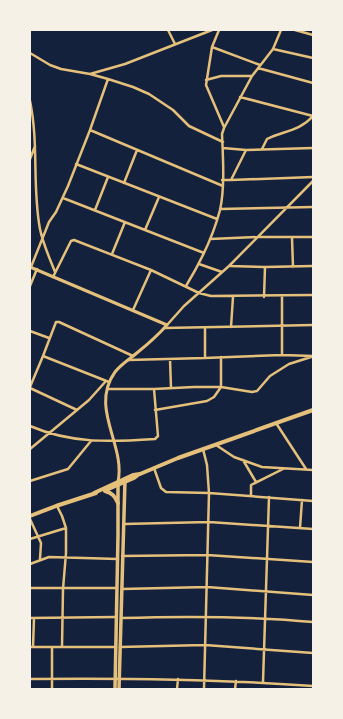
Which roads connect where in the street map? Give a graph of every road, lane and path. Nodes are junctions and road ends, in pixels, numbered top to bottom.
1 (168, 30) edge
2 (212, 30) edge
3 (219, 30) edge
4 (281, 30) edge
5 (296, 30) edge
6 (313, 34) edge
7 (175, 44) junction
8 (212, 47) junction
9 (272, 49) junction
10 (30, 53) edge
11 (313, 58) edge
12 (259, 66) junction
13 (90, 74) junction
14 (252, 76) junction
15 (108, 79) junction
16 (206, 80) junction
17 (313, 83) edge
18 (240, 97) junction
19 (30, 101) edge
20 (224, 128) junction
21 (90, 130) junction
22 (223, 142) junction
23 (36, 145) junction
24 (223, 148) junction
25 (313, 148) edge
26 (262, 149) junction
27 (138, 150) junction
28 (246, 150) junction
29 (30, 159) edge
30 (76, 164) junction
31 (108, 177) junction
32 (313, 177) edge
33 (222, 180) junction
34 (231, 180) junction
35 (313, 181) edge
36 (124, 183) junction
37 (223, 186) junction
38 (159, 197) junction
39 (63, 198) junction
40 (313, 207) edge
41 (287, 208) junction
42 (220, 209) junction
43 (94, 210) junction
44 (217, 219) junction
45 (125, 222) junction
46 (145, 230) junction
47 (258, 237) junction
48 (313, 237) edge
49 (292, 238) junction
50 (43, 239) junction
51 (209, 239) junction
52 (204, 253) junction
53 (112, 254) junction
54 (199, 264) junction
55 (229, 266) junction
56 (313, 266) edge
57 (30, 267) edge
58 (265, 267) junction
59 (293, 267) junction
60 (37, 269) junction
61 (151, 270) junction
62 (56, 272) junction
63 (222, 272) junction
64 (53, 277) junction
65 (30, 286) edge
66 (186, 286) junction
67 (199, 293) junction
68 (264, 296) junction
69 (282, 296) junction
70 (313, 296) edge
71 (233, 297) junction
72 (133, 310) junction
73 (313, 325) edge
74 (282, 326) junction
75 (166, 327) junction
76 (231, 327) junction
77 (205, 328) junction
78 (30, 331) edge
79 (49, 338) junction
80 (282, 355) junction
81 (43, 356) junction
82 (133, 356) junction
83 (313, 356) edge
84 (221, 357) junction
85 (205, 358) junction
86 (170, 359) junction
87 (128, 360) junction
88 (108, 381) junction
89 (30, 387) edge
90 (171, 388) junction
91 (221, 388) junction
92 (107, 389) junction
93 (154, 389) junction
94 (77, 410) junction
95 (155, 410) junction
96 (313, 410) edge
97 (276, 423) junction
98 (30, 426) edge
99 (48, 434) junction
100 (91, 441) junction
101 (114, 442) junction
102 (216, 445) junction
103 (30, 449) edge
104 (203, 449) junction
105 (242, 460) junction
106 (154, 468) junction
107 (284, 469) junction
108 (306, 469) junction
109 (313, 470) edge
110 (120, 472) junction
111 (30, 481) edge
112 (125, 481) junction
113 (256, 482) junction
114 (118, 484) junction
115 (105, 490) junction
116 (94, 493) junction
117 (209, 493) junction
118 (251, 495) junction
119 (269, 497) junction
120 (302, 500) junction
121 (313, 501) edge
122 (118, 504) junction
123 (56, 506) junction
124 (30, 516) edge
125 (30, 520) edge
126 (209, 522) junction
127 (123, 524) junction
128 (269, 525) junction
129 (66, 528) junction
130 (300, 528) junction
131 (313, 529) edge
132 (39, 536) junction
133 (30, 539) edge
134 (207, 555) junction
135 (122, 556) junction
136 (65, 558) junction
137 (40, 559) junction
138 (118, 559) junction
139 (267, 559) junction
140 (313, 562) edge
141 (30, 564) edge
142 (207, 587) junction
143 (30, 588) edge
144 (63, 588) junction
145 (119, 589) junction
146 (265, 592) junction
147 (313, 595) edge
148 (206, 616) junction
149 (62, 617) junction
150 (32, 618) edge
151 (119, 618) junction
152 (264, 618) junction
153 (313, 622) edge
154 (205, 645) junction
155 (62, 646) junction
156 (32, 647) edge
157 (52, 647) junction
158 (118, 647) junction
159 (264, 650) junction
160 (313, 653) edge
161 (117, 678) junction
162 (30, 679) edge
163 (52, 679) junction
164 (178, 679) junction
165 (204, 680) junction
166 (236, 681) junction
167 (263, 682) junction
168 (313, 686) edge
169 (304, 687) edge
170 (52, 689) edge
171 (115, 689) edge
172 (119, 689) edge
173 (177, 689) edge
174 (204, 689) edge
175 (235, 689) edge

1 - 7 street
2 - 7 street
3 - 8 street
4 - 9 street
5 - 6 street
7 - 13 street
8 - 12 street
8 - 16 street
9 - 11 street
9 - 12 street
10 - 13 street
12 - 14 street
12 - 17 street
13 - 15 street
14 - 16 street
14 - 18 street
15 - 21 street
15 - 22 street
16 - 20 street
18 - 20 street
18 - 26 street
19 - 23 street
20 - 22 street
21 - 27 street
21 - 30 street
22 - 24 street
23 - 29 street
23 - 50 street
24 - 28 street
24 - 33 street
25 - 26 street
26 - 28 street
27 - 36 street
27 - 37 street
28 - 34 street
30 - 31 street
30 - 39 street
31 - 36 street
31 - 43 street
32 - 34 street
33 - 34 street
33 - 37 street
35 - 41 street
36 - 38 street
37 - 42 street
38 - 44 street
38 - 46 street
39 - 43 street
39 - 50 street
40 - 41 street
41 - 42 street
41 - 47 street
42 - 44 street
43 - 45 street
44 - 51 street
45 - 46 street
45 - 53 street
46 - 52 street
47 - 49 street
47 - 51 street
47 - 55 street
48 - 49 street
49 - 59 street
50 - 57 street
50 - 62 street
51 - 52 street
52 - 54 street
53 - 61 street
53 - 62 street
54 - 63 street
54 - 66 street
55 - 58 street
55 - 63 street
56 - 59 street
57 - 60 street
58 - 59 street
58 - 68 street
60 - 64 street
60 - 65 street
61 - 66 street
61 - 72 street
62 - 64 street
63 - 67 street
64 - 72 street
66 - 67 street
67 - 71 street
67 - 75 street
68 - 69 street
68 - 71 street
69 - 70 street
69 - 74 street
71 - 76 street
72 - 75 street
73 - 74 street
74 - 76 street
74 - 80 street
75 - 77 street
75 - 82 street
76 - 77 street
77 - 85 street
78 - 79 street
79 - 81 street
79 - 82 street
80 - 83 street
80 - 84 street
81 - 88 street
81 - 89 street
82 - 87 street
83 - 91 street
84 - 85 street
84 - 91 street
85 - 86 street
86 - 87 street
86 - 90 street
87 - 88 street
88 - 92 street
88 - 94 street
89 - 94 street
90 - 91 street
90 - 93 street
91 - 95 street
92 - 93 street
92 - 101 street
93 - 95 street
94 - 99 street
95 - 101 street
96 - 97 highway
97 - 102 highway
97 - 108 street
98 - 99 street
99 - 100 street
99 - 103 street
100 - 101 street
100 - 111 street
101 - 110 street
102 - 104 highway
102 - 105 street
104 - 106 highway
104 - 117 street
105 - 107 street
105 - 113 street
106 - 112 highway
106 - 117 street
107 - 108 street
107 - 113 street
108 - 109 street
110 - 112 street
110 - 114 street
112 - 114 highway
112 - 127 main road
113 - 118 street
114 - 115 highway
114 - 116 highway
114 - 122 main road
115 - 116 highway
115 - 122 highway
116 - 123 highway
117 - 118 street
117 - 126 street
118 - 119 street
119 - 120 street
119 - 128 street
120 - 121 street
120 - 130 street
122 - 138 main road
123 - 124 highway
123 - 129 street
125 - 132 street
126 - 127 street
126 - 128 street
126 - 134 street
127 - 135 main road
128 - 130 street
128 - 139 street
129 - 132 street
129 - 136 street
130 - 131 street
132 - 133 street
132 - 137 street
134 - 135 street
134 - 139 street
134 - 142 street
135 - 145 main road
136 - 137 street
136 - 138 street
136 - 144 street
137 - 141 street
138 - 145 main road
139 - 140 street
139 - 146 street
142 - 145 street
142 - 146 street
142 - 148 street
143 - 144 street
144 - 145 street
144 - 149 street
145 - 151 main road
146 - 147 street
146 - 152 street
148 - 151 street
148 - 152 street
148 - 154 street
149 - 150 street
149 - 151 street
149 - 155 street
150 - 156 street
151 - 158 main road
152 - 153 street
152 - 159 street
154 - 158 street
154 - 159 street
154 - 165 street
155 - 157 street
155 - 158 street
156 - 157 street
157 - 163 street
158 - 161 main road
159 - 160 street
159 - 167 street
161 - 163 street
161 - 164 street
161 - 171 main road
161 - 172 main road
162 - 163 street
163 - 170 street
164 - 165 street
164 - 173 street
165 - 166 street
165 - 174 street
166 - 167 street
166 - 175 street
167 - 169 street
168 - 169 street

